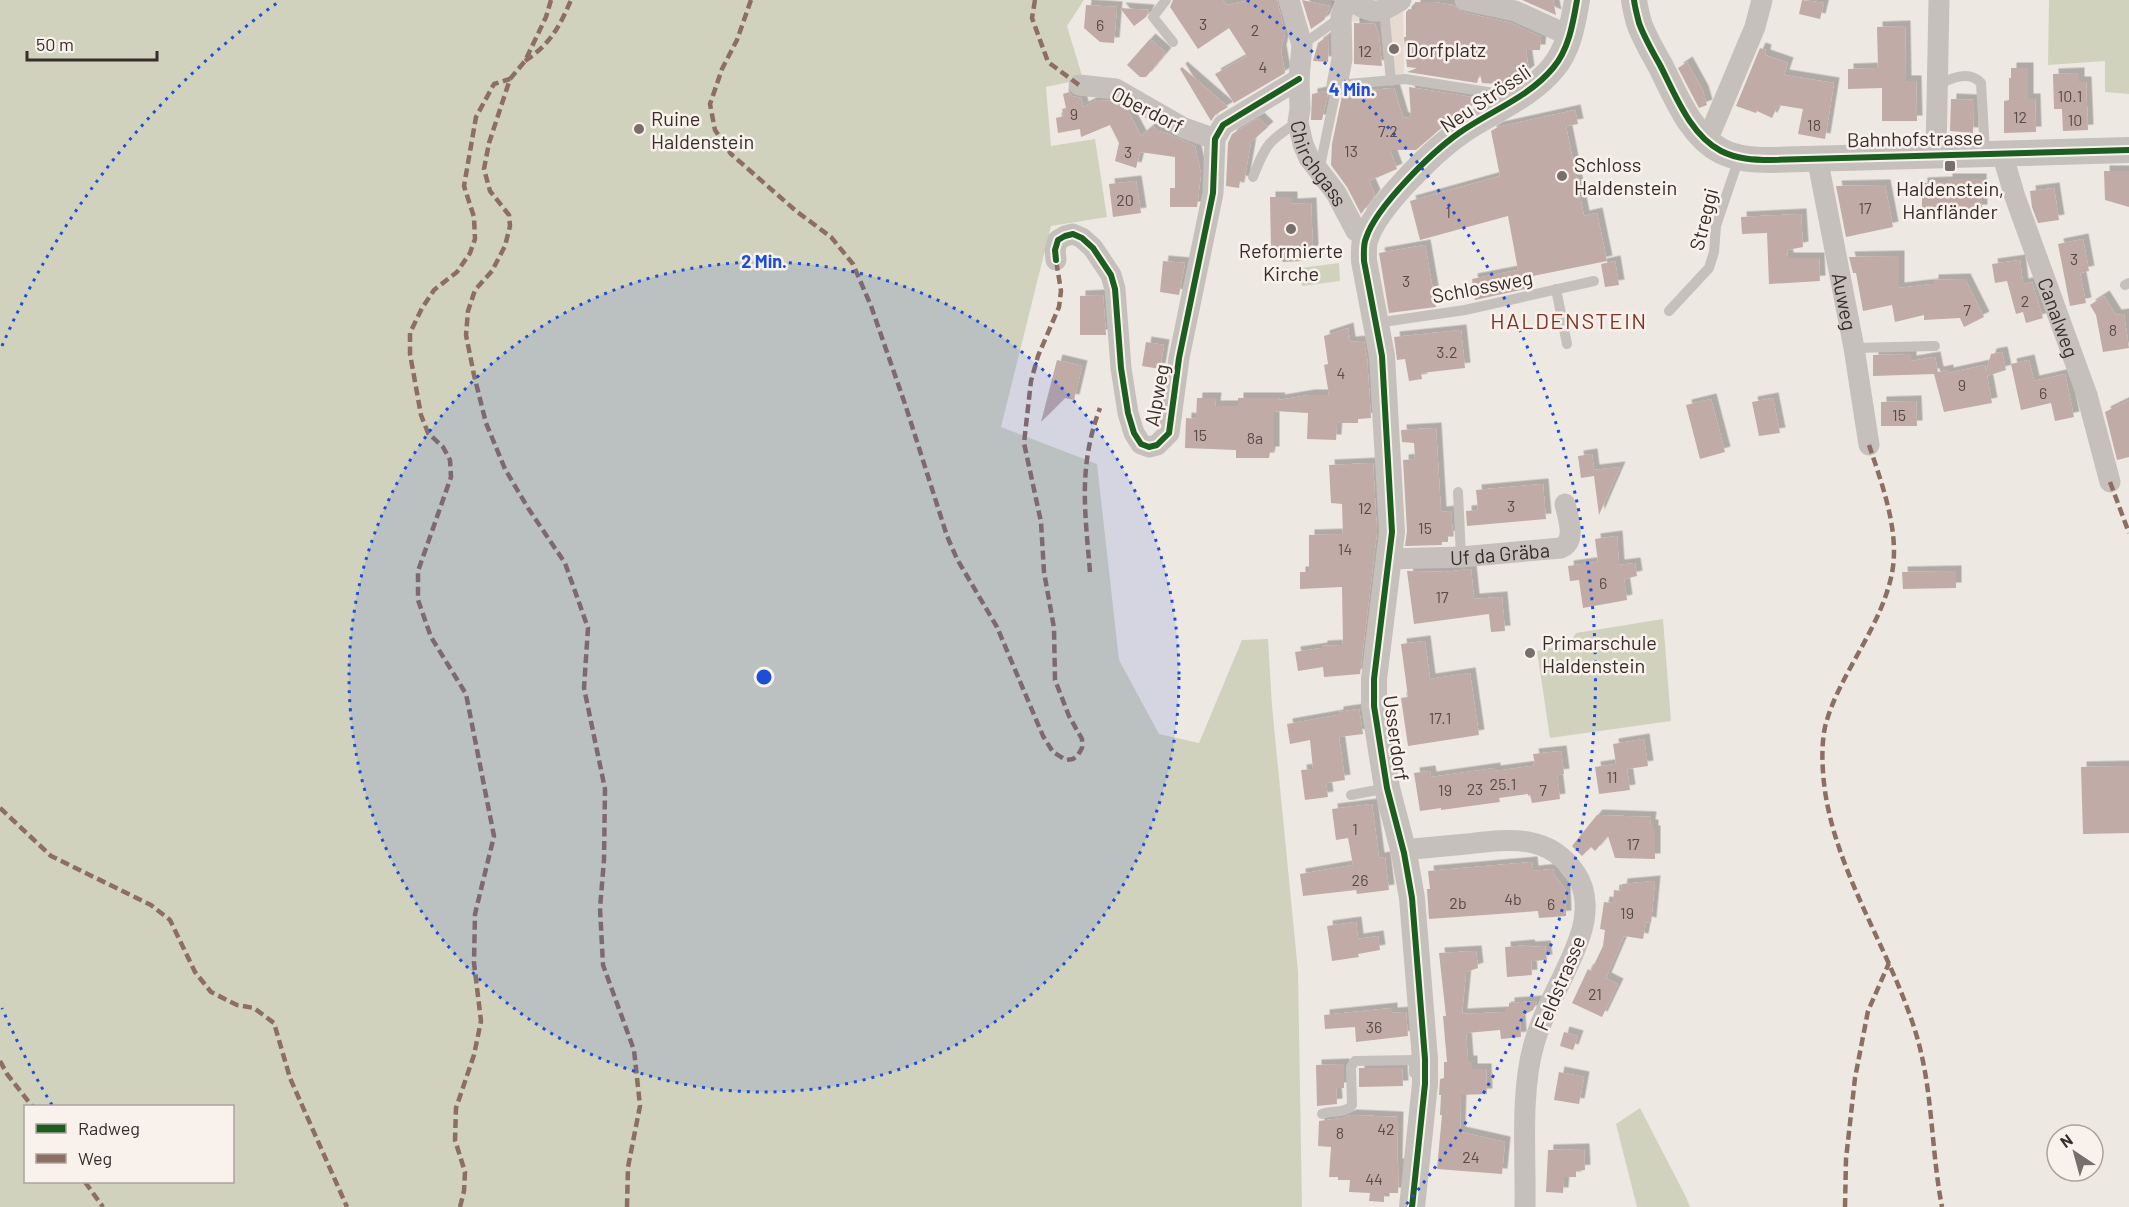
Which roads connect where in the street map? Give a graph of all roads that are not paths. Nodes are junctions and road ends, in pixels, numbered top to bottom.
1 (1166, 0) edge
2 (1289, 0) edge
3 (1465, 0) edge
4 (1577, 0) edge
5 (1634, 0) edge
6 (1762, 0) edge
7 (1940, 0) edge
8 (1346, 5) edge
9 (1392, 5) edge
10 (1570, 36) junction
11 (1173, 42) dead end
12 (1302, 45) junction
13 (1299, 79) junction
14 (1390, 81) junction
15 (1939, 84) junction
16 (1079, 85) dead end
17 (1337, 85) junction
18 (1509, 103) junction
19 (1298, 122) junction
20 (1215, 139) junction
21 (1707, 141) junction
22 (2129, 150) edge
23 (1994, 153) junction
24 (1936, 154) junction
25 (1818, 157) junction
26 (1739, 158) junction
27 (1318, 172) junction
28 (1253, 177) dead end
29 (1366, 238) junction
30 (1056, 260) dead end
31 (1594, 281) dead end
32 (1556, 289) junction
33 (1669, 311) dead end
34 (1376, 323) junction
35 (1567, 344) dead end
36 (1935, 346) dead end
37 (1854, 348) junction
38 (1869, 445) dead end
39 (2110, 482) dead end
40 (1458, 492) dead end
41 (1565, 504) dead end
42 (1461, 557) junction
43 (1389, 559) junction
44 (1387, 788) junction
45 (1351, 795) dead end
46 (1403, 850) junction
47 (1424, 1094) junction
48 (1322, 1114) dead end
49 (1412, 1207) edge
50 (1525, 1207) edge

1 - 11 lane
2 - 12 street
3 - 10 street
4 - 10 street, Neu Strössli
5 - 21 street
6 - 21 street
7 - 15 street
8 - 9 street
8 - 12 lane
8 - 17 street
9 - 14 lane
10 - 18 street, Neu Strössli
12 - 13 street, Chirchgass
13 - 19 street, Chirchgass
13 - 20 street
14 - 17 lane
14 - 18 lane
15 - 23 lane
15 - 24 street
16 - 20 street, Oberdorf
17 - 27 lane
18 - 29 street, Neu Strössli
19 - 27 street, Chirchgass
19 - 28 lane
20 - 30 street, Alpweg
21 - 26 street, Bahnhofstrasse
22 - 23 street, Bahnhofstrasse
23 - 24 street, Bahnhofstrasse
23 - 39 street, Canalweg
24 - 25 street, Bahnhofstrasse
25 - 26 street, Bahnhofstrasse
25 - 37 street, Auweg
26 - 33 lane, Streggi
27 - 29 street, Chirchgass
29 - 34 street, Usserdorf
31 - 32 lane, Schlossweg
32 - 34 lane, Schlossweg
32 - 35 lane
34 - 43 street, Usserdorf
36 - 37 lane
37 - 38 street, Auweg
40 - 42 lane
41 - 42 street, Uf da Gräba
42 - 43 street, Uf da Gräba
43 - 44 street, Usserdorf
44 - 45 lane
44 - 46 street, Usserdorf
46 - 47 street, Usserdorf
46 - 50 street, Feldstrasse
47 - 48 lane
47 - 49 street, Usserdorf

